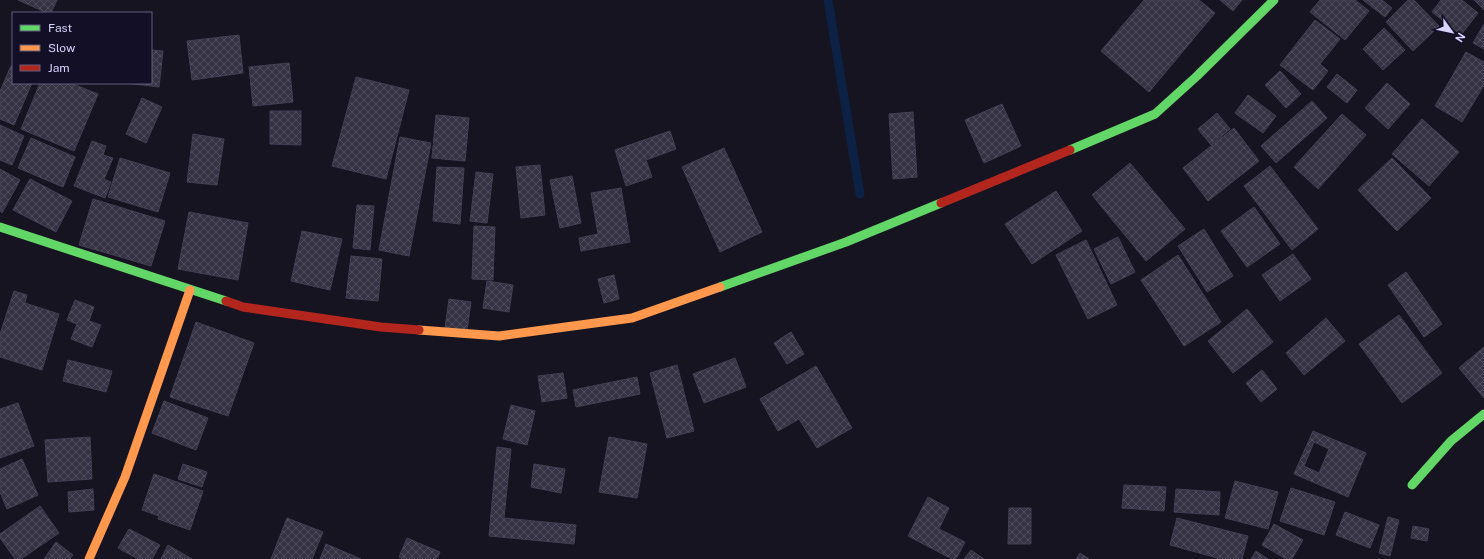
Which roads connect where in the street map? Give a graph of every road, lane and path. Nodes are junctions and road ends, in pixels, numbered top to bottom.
1 (1274, 0) edge
2 (0, 226) edge
3 (190, 290) junction
4 (1484, 414) edge
5 (1412, 485) dead end
6 (89, 559) edge

1 - 3 street
2 - 3 street
3 - 6 street
4 - 5 street

